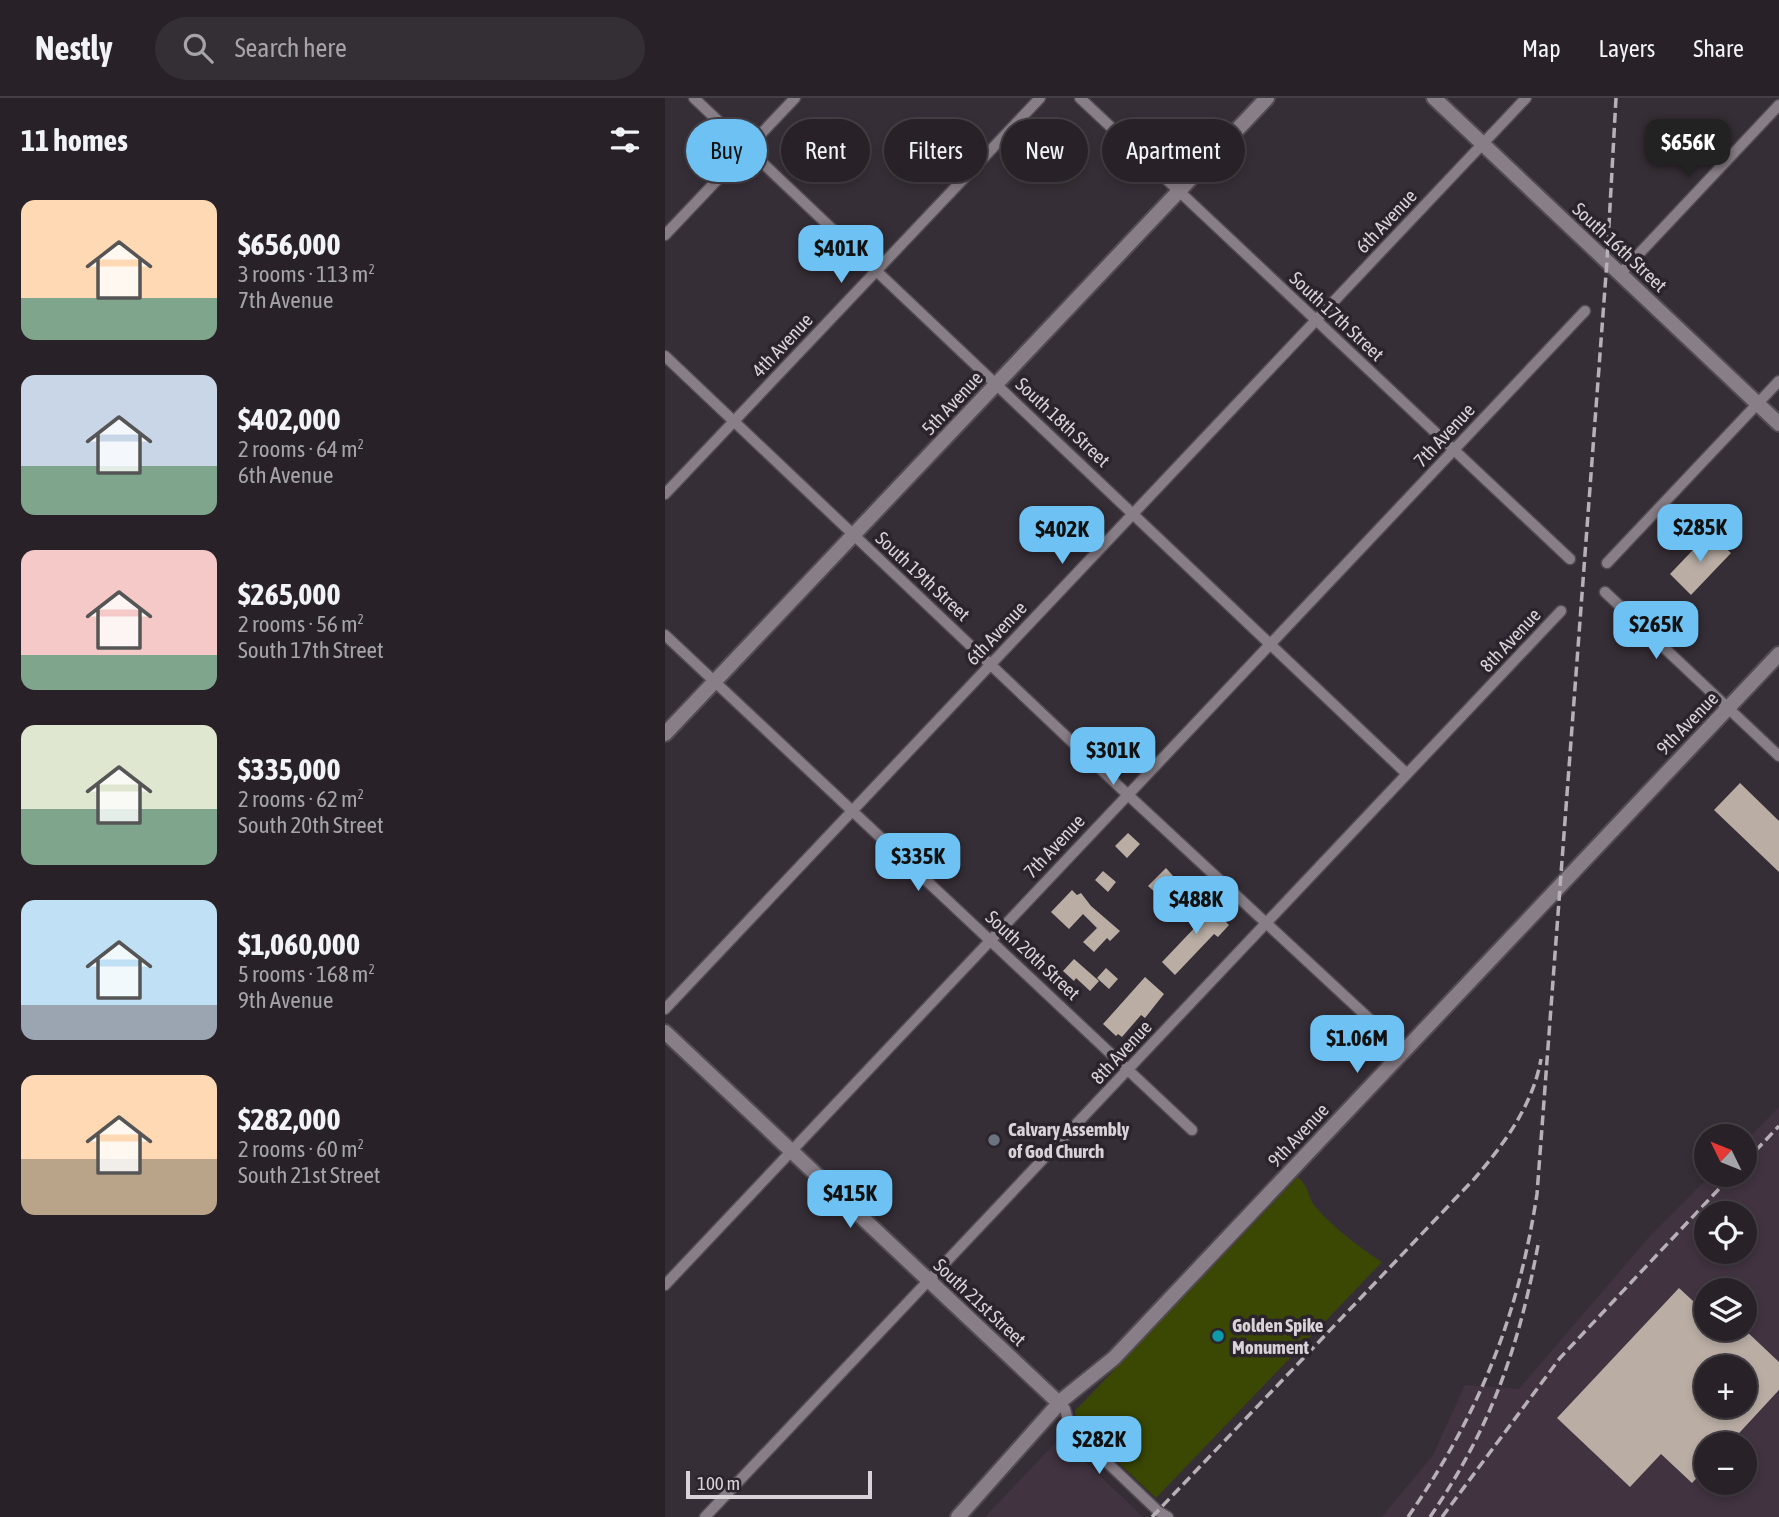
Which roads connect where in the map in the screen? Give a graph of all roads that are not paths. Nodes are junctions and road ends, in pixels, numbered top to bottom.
1 (694, 98) edge
2 (795, 98) edge
3 (1040, 98) edge
4 (1080, 98) edge
5 (1266, 98) edge
6 (1434, 98) edge
7 (1526, 98) edge
8 (1779, 105) edge
9 (717, 119) edge
10 (767, 128) edge
11 (1483, 144) junction
12 (767, 166) edge
13 (716, 182) edge
14 (1178, 191) junction
15 (665, 235) edge
16 (877, 270) junction
17 (1620, 274) junction
18 (1585, 311) dead end
19 (1316, 320) junction
20 (665, 356) edge
21 (1779, 381) edge
22 (996, 384) junction
23 (1758, 403) junction
24 (734, 422) junction
25 (1779, 424) edge
26 (1454, 450) junction
27 (665, 494) edge
28 (1134, 513) junction
29 (853, 535) junction
30 (1570, 559) dead end
31 (1607, 563) dead end
32 (1605, 592) dead end
33 (1562, 611) dead end
34 (665, 635) edge
35 (1271, 643) junction
36 (1779, 654) edge
37 (990, 664) junction
38 (714, 682) junction
39 (1728, 708) junction
40 (665, 734) edge
41 (1779, 756) edge
42 (1407, 774) junction
43 (1128, 794) junction
44 (851, 811) junction
45 (1267, 923) junction
46 (990, 940) junction
47 (665, 1009) edge
48 (665, 1032) edge
49 (1404, 1051) junction
50 (1128, 1069) junction
51 (1192, 1130) dead end
52 (791, 1151) junction
53 (929, 1280) junction
54 (665, 1285) edge
55 (1059, 1403) junction
56 (705, 1517) edge
57 (957, 1517) edge
58 (1168, 1517) edge

1 - 9 street, South 18th Street
2 - 10 street
3 - 16 street, 4th Avenue
4 - 14 street, South 17th Street
5 - 14 main road, 5th Avenue
6 - 11 main road, South 16th Street
7 - 11 street, 6th Avenue
8 - 17 street
11 - 17 main road, South 16th Street
11 - 19 street, 6th Avenue
12 - 16 street, South 18th Street
13 - 15 street
14 - 19 street, South 17th Street
14 - 22 main road, 5th Avenue
16 - 22 street, South 18th Street
16 - 24 street, 4th Avenue
17 - 23 main road, South 16th Street
18 - 26 street, 7th Avenue
19 - 26 street, South 17th Street
19 - 28 street, 6th Avenue
20 - 24 street, South 19th Street
21 - 23 street
22 - 28 street, South 18th Street
22 - 29 main road, 5th Avenue
23 - 25 main road, South 16th Street
23 - 31 street
24 - 27 street, 4th Avenue
24 - 29 street, South 19th Street
26 - 30 street, South 17th Street
26 - 35 street, 7th Avenue
28 - 35 street, South 18th Street
28 - 37 street, 6th Avenue
29 - 37 street, South 19th Street
29 - 38 main road, 5th Avenue
32 - 39 street
33 - 42 street, 8th Avenue
34 - 38 street, South 20th Street
35 - 42 street, South 18th Street
35 - 43 street, 7th Avenue
36 - 39 main road, 9th Avenue
37 - 43 street, South 19th Street
37 - 44 street, 6th Avenue
38 - 40 main road, 5th Avenue
38 - 44 street, South 20th Street
39 - 41 street
39 - 49 main road, 9th Avenue
42 - 45 street, 8th Avenue
43 - 45 street, South 19th Street
43 - 46 street, 7th Avenue
44 - 46 street, South 20th Street
44 - 47 street, 6th Avenue
45 - 49 street, South 19th Street
45 - 50 street, 8th Avenue
46 - 50 street, South 20th Street
46 - 52 street, 7th Avenue
48 - 52 main road, South 21st Street
49 - 55 main road, 9th Avenue
50 - 51 street, South 20th Street
50 - 53 street, 8th Avenue
52 - 53 main road, South 21st Street
52 - 54 street, 7th Avenue
53 - 55 main road, South 21st Street
53 - 56 street, 8th Avenue
55 - 57 main road, 9th Avenue
55 - 58 street, South 21st Street

